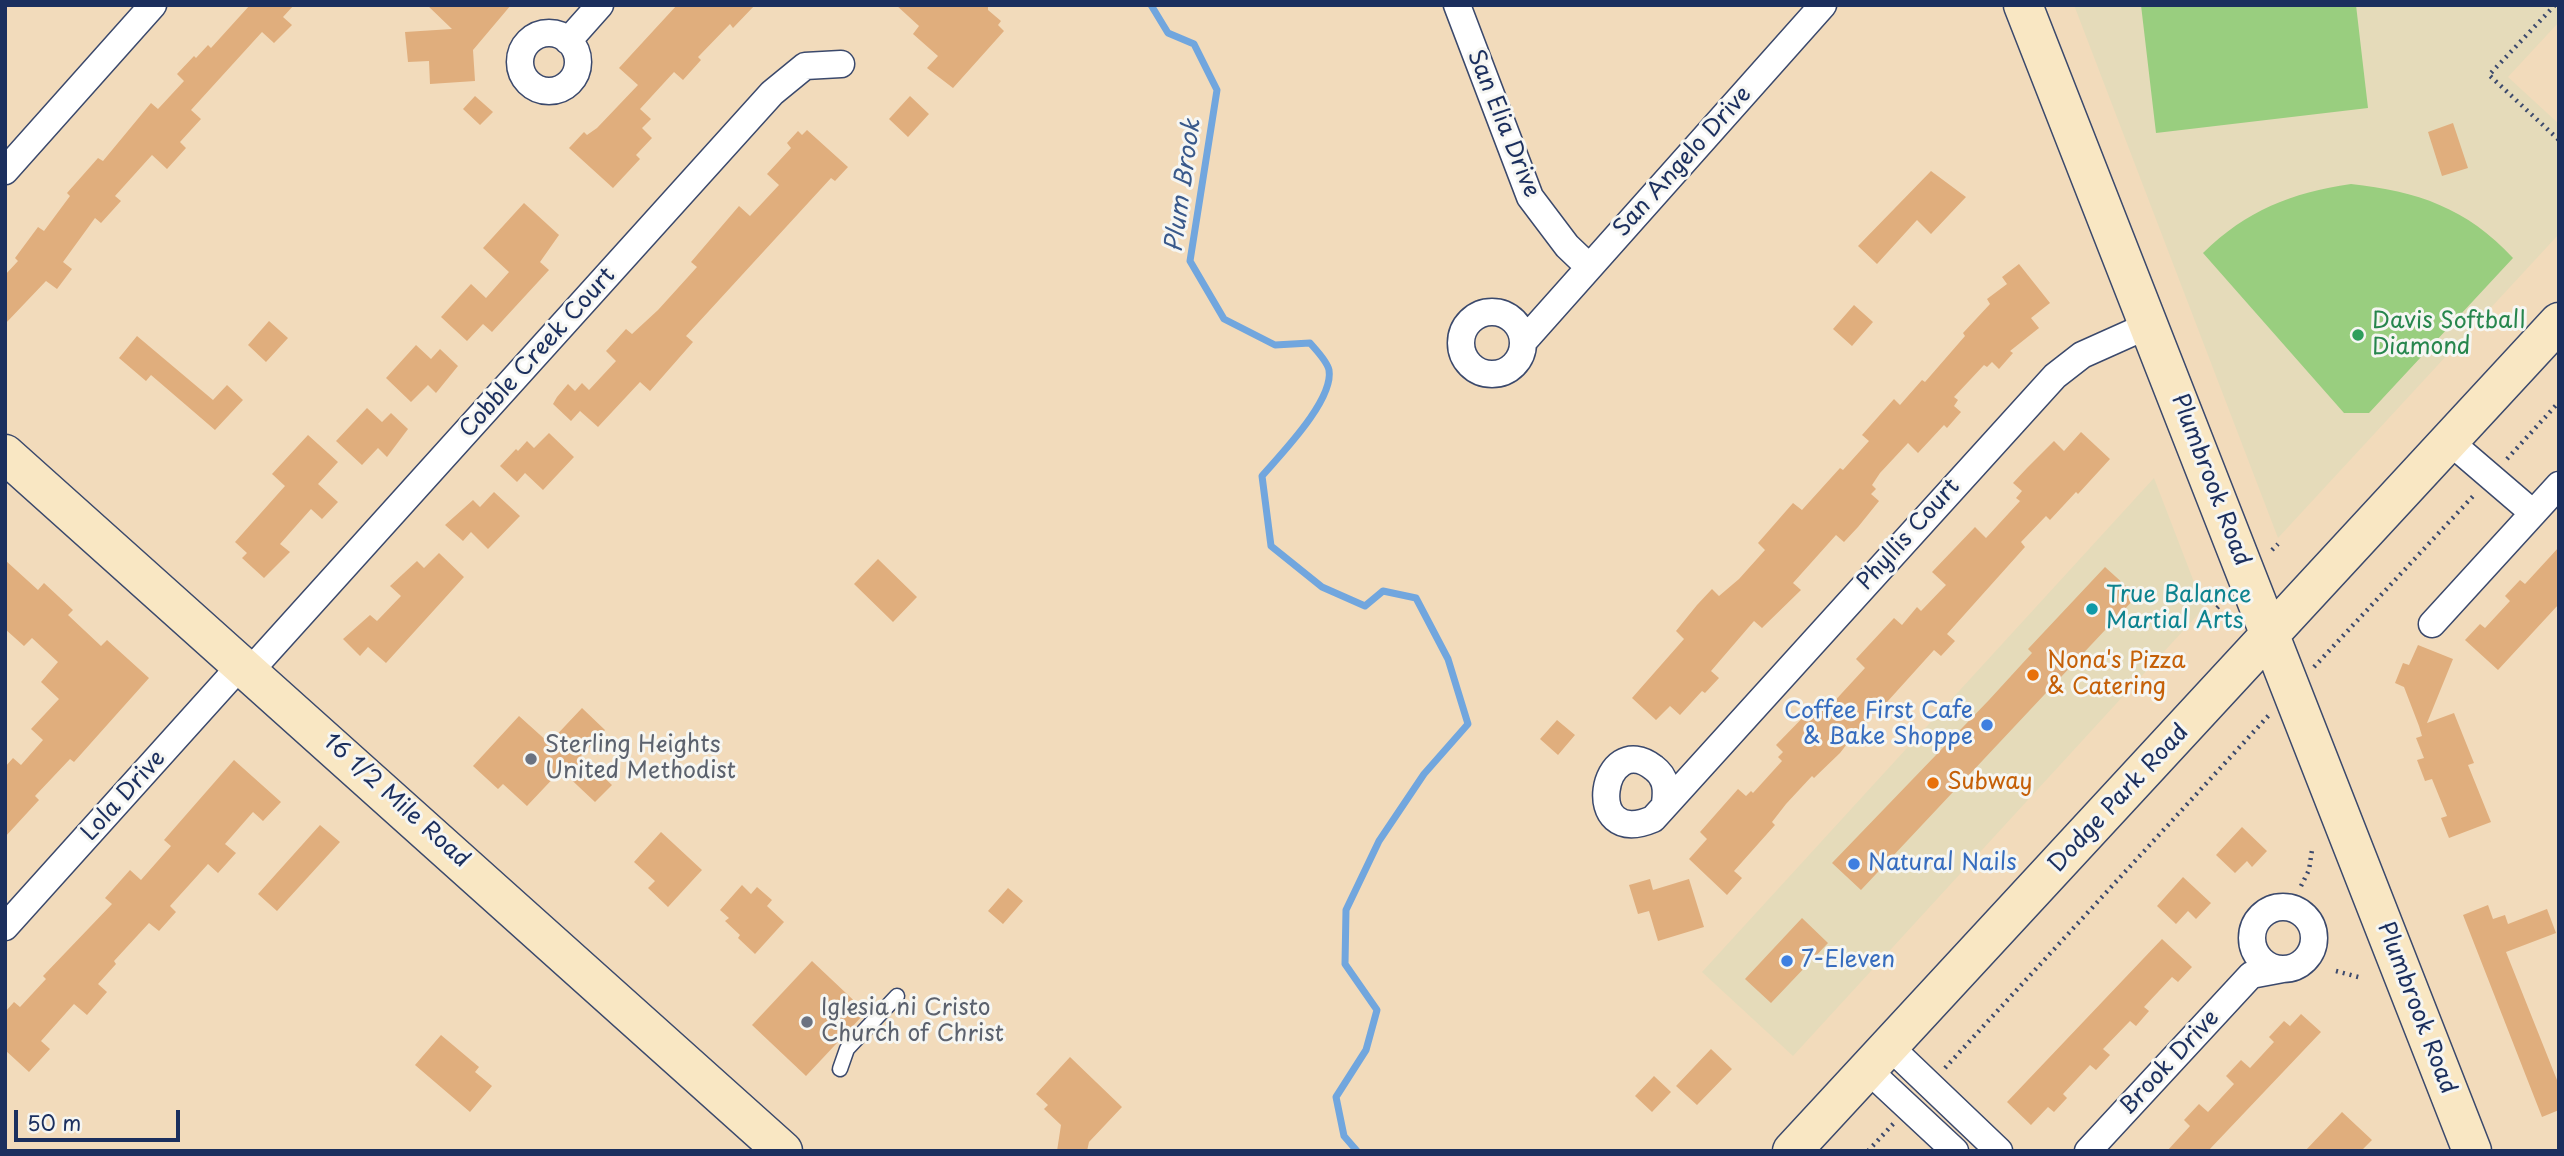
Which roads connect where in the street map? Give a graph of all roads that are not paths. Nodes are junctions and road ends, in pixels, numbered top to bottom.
1 (153, 5) edge
2 (600, 5) edge
3 (1457, 5) edge
4 (1823, 5) edge
5 (2023, 5) edge
6 (568, 41) dead end
7 (841, 64) dead end
8 (5, 171) edge
9 (1589, 267) junction
10 (1508, 316) junction
11 (1542, 317) junction
12 (2559, 322) edge
13 (2149, 325) junction
14 (1523, 342) junction
15 (2449, 441) junction
16 (5, 454) edge
17 (2559, 485) edge
18 (2533, 513) junction
19 (2432, 624) dead end
20 (2270, 635) junction
21 (246, 668) junction
22 (1660, 773) junction
23 (1691, 774) junction
24 (1665, 803) junction
25 (8, 918) edge
26 (2253, 945) junction
27 (2283, 970) junction
28 (2251, 975) junction
29 (897, 996) dead end
30 (1878, 1058) junction
31 (840, 1069) dead end
32 (783, 1151) edge
33 (1792, 1151) edge
34 (1955, 1151) edge
35 (1999, 1151) edge
36 (2088, 1151) edge
37 (2472, 1151) edge

1 - 8 street
2 - 6 street
3 - 9 street, San Elia Drive
4 - 9 street, San Angelo Drive
5 - 13 street, Plumbrook Road
7 - 21 street, Cobble Creek Court
9 - 11 street, San Angelo Drive
10 - 11 street, San Angelo Drive
10 - 14 street
10 - 14 street, San Angelo Drive
11 - 14 street, San Angelo Drive
12 - 15 street, Dodge Park Road
13 - 20 street, Plumbrook Road
13 - 23 street, Phyllis Court
15 - 18 street
15 - 20 street, Dodge Park Road
16 - 21 street, 16 1/2 Mile Road
17 - 18 street
18 - 19 street
20 - 30 street, Dodge Park Road
20 - 37 street, Plumbrook Road
21 - 25 street, Lola Drive
21 - 32 street, 16 1/2 Mile Road
22 - 23 street, Phyllis Court
22 - 24 street
22 - 24 street, Phyllis Court
23 - 24 street, Phyllis Court
26 - 27 street
26 - 27 street
26 - 28 street
27 - 28 street
28 - 36 street, Brook Drive
29 - 31 lane
30 - 33 street, Dodge Park Road
30 - 34 street
30 - 35 street

